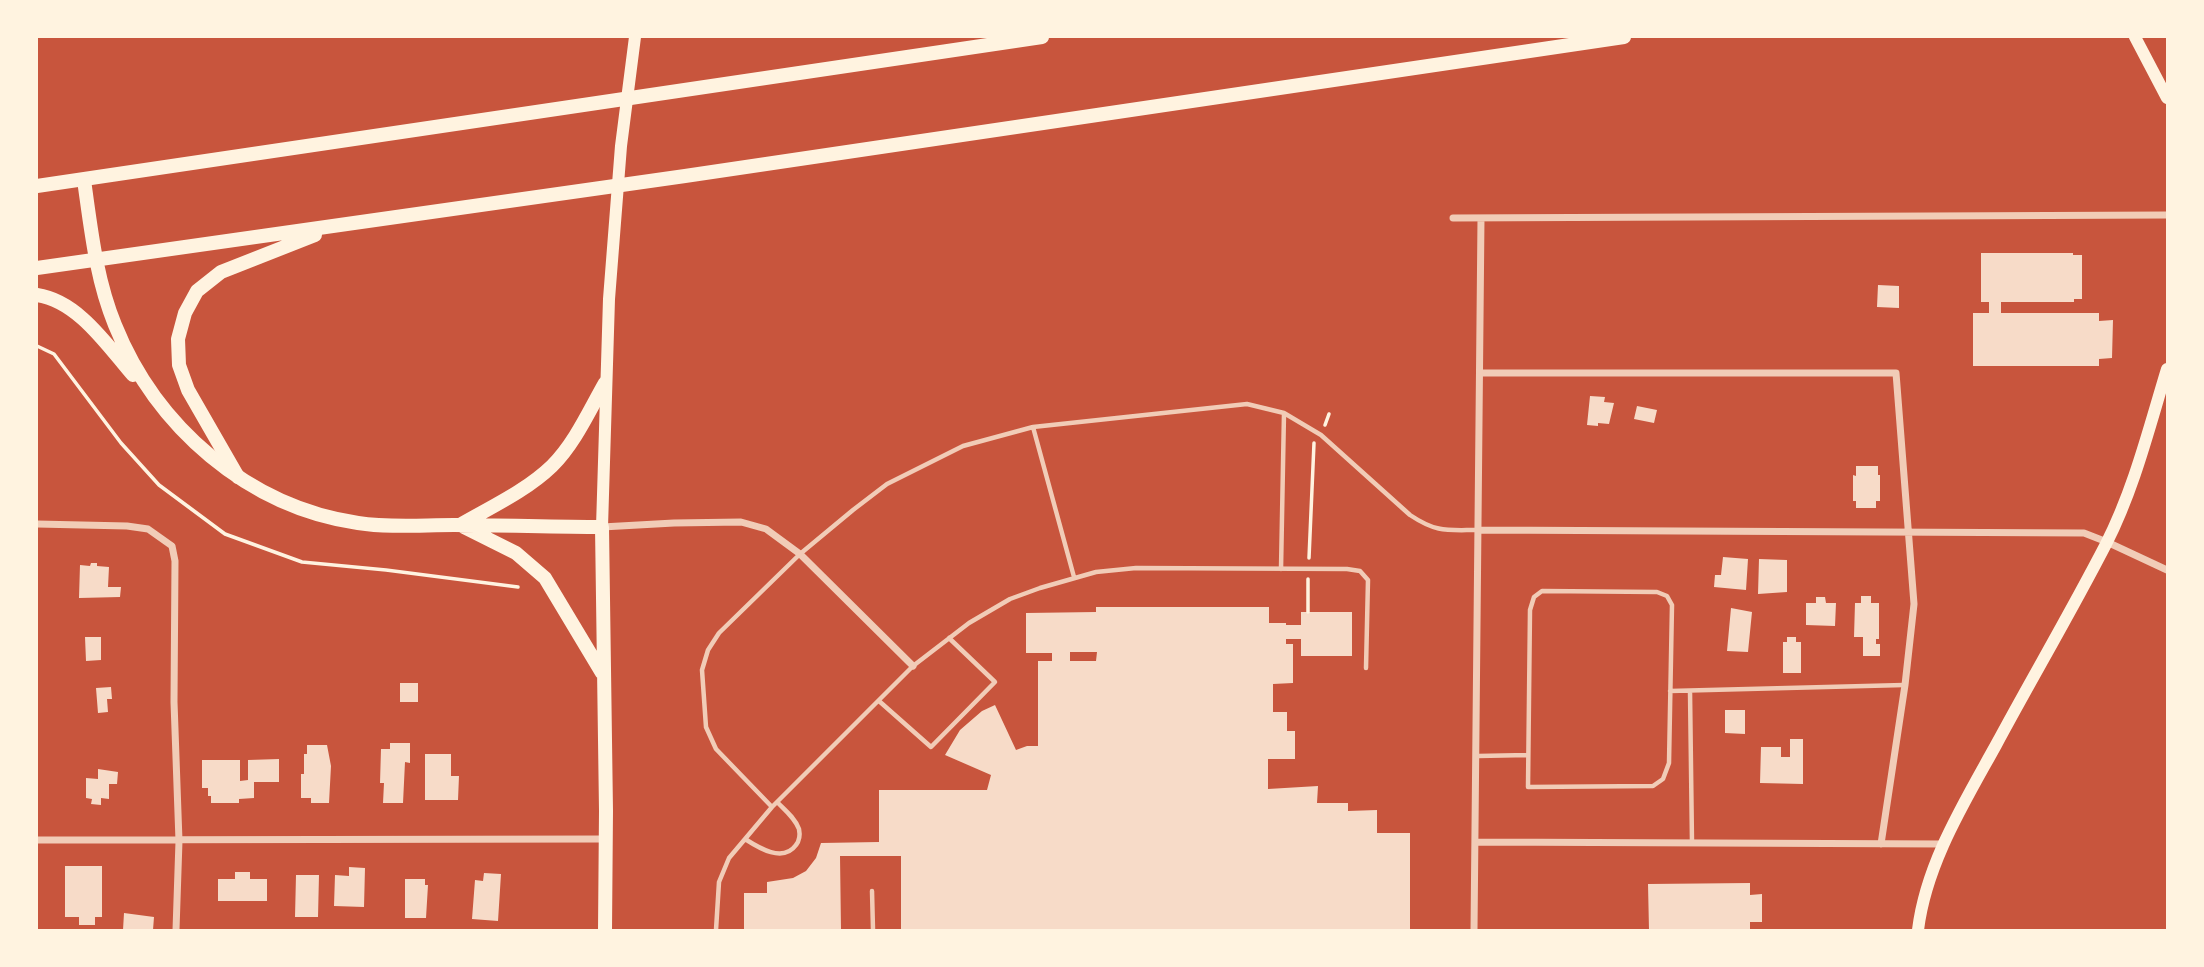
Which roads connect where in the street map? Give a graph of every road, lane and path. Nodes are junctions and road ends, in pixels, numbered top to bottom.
1 (635, 37) edge
2 (1042, 37) edge
3 (1625, 37) edge
4 (2135, 37) edge
5 (2167, 98) edge
6 (84, 180) junction
7 (37, 186) edge
8 (2167, 215) edge
9 (1452, 218) dead end
10 (1481, 218) junction
11 (336, 226) junction
12 (96, 260) junction
13 (37, 268) edge
14 (37, 295) edge
15 (37, 346) edge
16 (2167, 369) edge
17 (1480, 373) junction
18 (605, 383) junction
19 (158, 403) junction
20 (1284, 413) junction
21 (1329, 414) dead end
22 (1033, 427) junction
23 (1321, 435) junction
24 (237, 477) junction
25 (37, 524) edge
26 (459, 525) junction
27 (602, 527) junction
28 (1479, 530) junction
29 (1908, 532) junction
30 (2107, 542) junction
31 (800, 554) junction
32 (1281, 569) junction
33 (1308, 569) junction
34 (2167, 570) edge
35 (1074, 577) junction
36 (519, 587) dead end
37 (1308, 612) dead end
38 (949, 638) junction
39 (913, 666) junction
40 (1366, 668) dead end
41 (603, 673) junction
42 (1905, 685) junction
43 (1670, 691) junction
44 (1690, 691) junction
45 (879, 701) junction
46 (1528, 755) junction
47 (1478, 756) junction
48 (777, 802) junction
49 (772, 807) junction
50 (606, 839) junction
51 (745, 839) junction
52 (37, 840) edge
53 (179, 841) junction
54 (1477, 842) junction
55 (1692, 843) junction
56 (1881, 844) junction
57 (1944, 844) junction
58 (872, 891) dead end
59 (176, 930) edge
60 (605, 930) edge
61 (716, 930) edge
62 (873, 930) edge
63 (1474, 930) edge
64 (1918, 930) edge

1 - 18 main road
2 - 6 main road
3 - 11 main road
4 - 5 main road
6 - 7 main road
6 - 12 main road
8 - 10 street
9 - 10 street
10 - 17 street
11 - 12 main road
11 - 24 main road
12 - 13 main road
12 - 19 main road
14 - 19 main road
15 - 36 path
16 - 30 main road
17 - 28 street
17 - 29 street
18 - 26 main road
18 - 27 main road
19 - 24 main road
20 - 22 lane
20 - 23 lane
20 - 32 lane
21 - 23 path
22 - 31 lane
22 - 35 lane
23 - 28 lane
23 - 33 path
24 - 26 main road
25 - 53 street
26 - 27 main road
26 - 41 main road
27 - 31 street
27 - 41 main road
28 - 29 street
28 - 47 street
29 - 30 street
29 - 42 street
30 - 34 street
30 - 57 main road
31 - 39 street
31 - 49 lane
32 - 33 lane
32 - 35 lane
33 - 37 path
33 - 40 lane
35 - 38 lane
38 - 39 lane
38 - 45 lane
39 - 45 lane
41 - 50 main road
42 - 44 lane
42 - 56 street
43 - 44 lane
43 - 46 lane
43 - 46 lane
44 - 55 lane
45 - 48 lane
46 - 47 lane
47 - 54 street
48 - 49 lane
48 - 51 lane
49 - 51 lane
50 - 53 street
50 - 60 main road
51 - 61 lane
52 - 53 street
53 - 59 street
54 - 55 street
54 - 63 street
55 - 56 street
56 - 57 street
57 - 64 main road
58 - 62 lane

